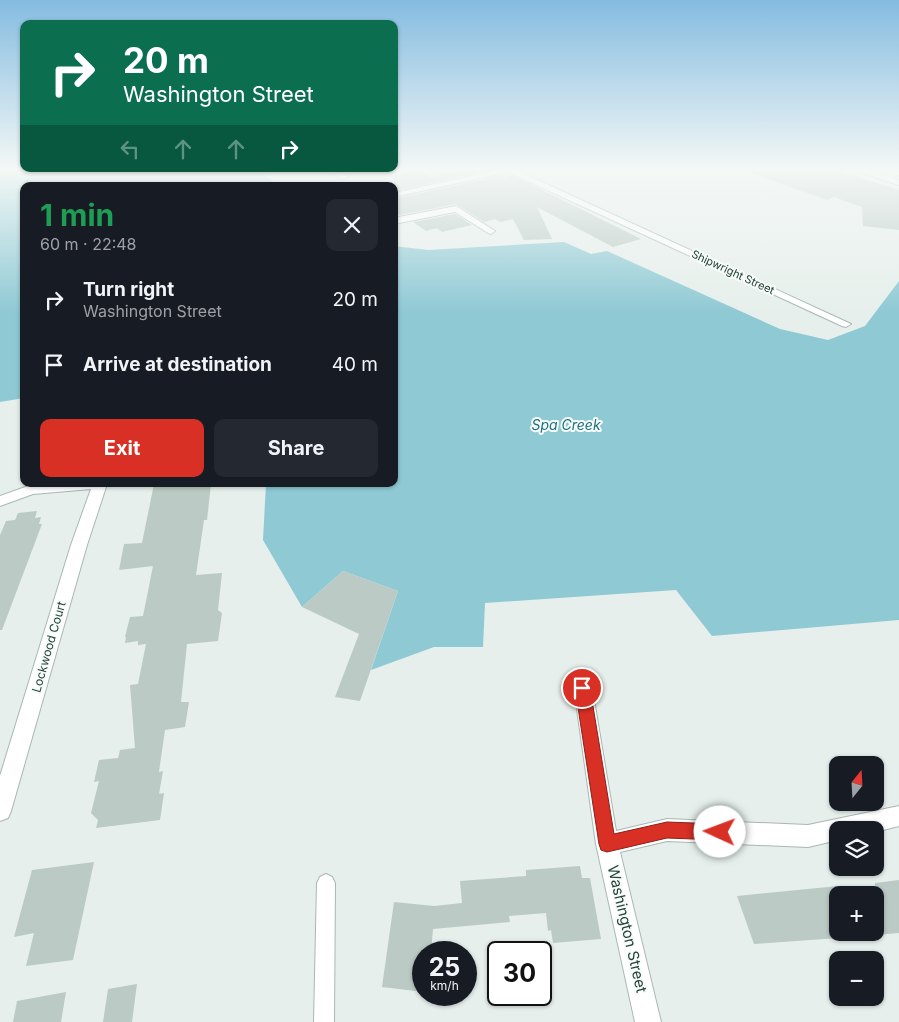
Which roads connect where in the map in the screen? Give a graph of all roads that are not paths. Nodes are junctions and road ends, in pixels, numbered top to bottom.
1 (411, 218) edge
2 (470, 218) edge
3 (615, 218) edge
4 (398, 220) edge
5 (491, 231) dead end
6 (846, 324) dead end
7 (66, 487) edge
8 (99, 487) edge
9 (0, 501) edge
10 (582, 688) dead end
11 (0, 811) edge
12 (899, 816) edge
13 (607, 844) junction
14 (326, 883) dead end
15 (324, 1022) edge
16 (648, 1022) edge

1 - 4 street
2 - 5 street
3 - 6 street, Shipwright Street
7 - 9 street
8 - 11 street, Lockwood Court
10 - 13 street, Washington Street
12 - 13 street
13 - 16 street, Washington Street
14 - 15 lane

